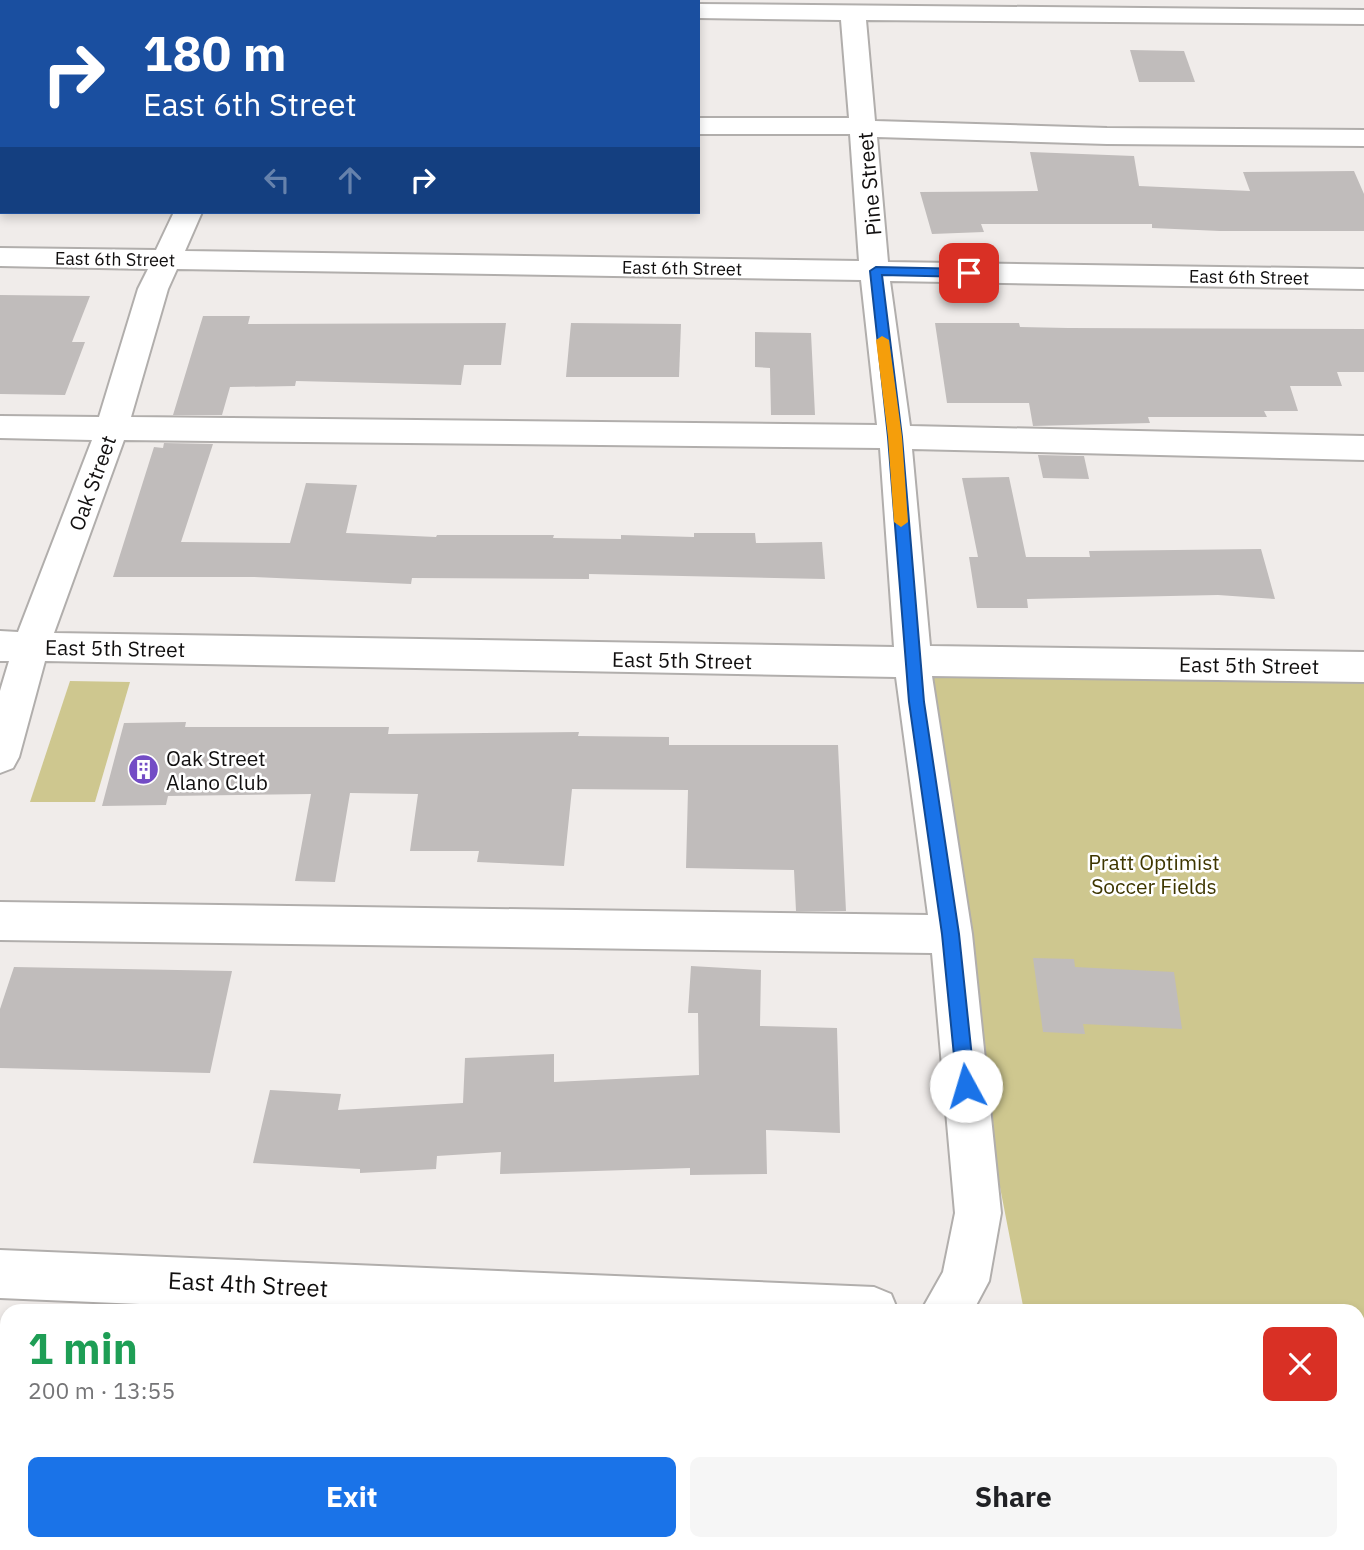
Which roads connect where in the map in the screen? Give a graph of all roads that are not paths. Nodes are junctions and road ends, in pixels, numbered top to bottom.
1 (700, 11) edge
2 (853, 11) junction
3 (1364, 17) edge
4 (700, 126) edge
5 (864, 129) junction
6 (1364, 138) edge
7 (187, 214) edge
8 (0, 257) edge
9 (166, 260) junction
10 (876, 271) junction
11 (1364, 279) edge
12 (0, 427) edge
13 (112, 428) junction
14 (895, 437) junction
15 (1364, 448) edge
16 (16, 646) edge
17 (912, 661) junction
18 (1364, 667) edge
19 (0, 757) edge
20 (0, 921) edge
21 (951, 934) junction
22 (0, 1274) edge
23 (709, 1304) edge
24 (950, 1304) edge

1 - 2 street
2 - 3 street
2 - 5 street, Pine Street
4 - 5 street
5 - 6 street
5 - 10 street, Pine Street
7 - 9 street, Oak Street
8 - 9 street, East 6th Street
9 - 10 street, East 6th Street
9 - 13 street, Oak Street
10 - 11 street, East 6th Street
10 - 14 street, Pine Street
12 - 13 street
13 - 14 street
13 - 16 street, Oak Street
14 - 15 street
14 - 17 street, Pine Street
16 - 17 street, East 5th Street
16 - 19 street, Oak Street
17 - 18 street, East 5th Street
17 - 21 street, Pine Street
20 - 21 street
21 - 24 street, Pine Street
22 - 23 street, East 4th Street

